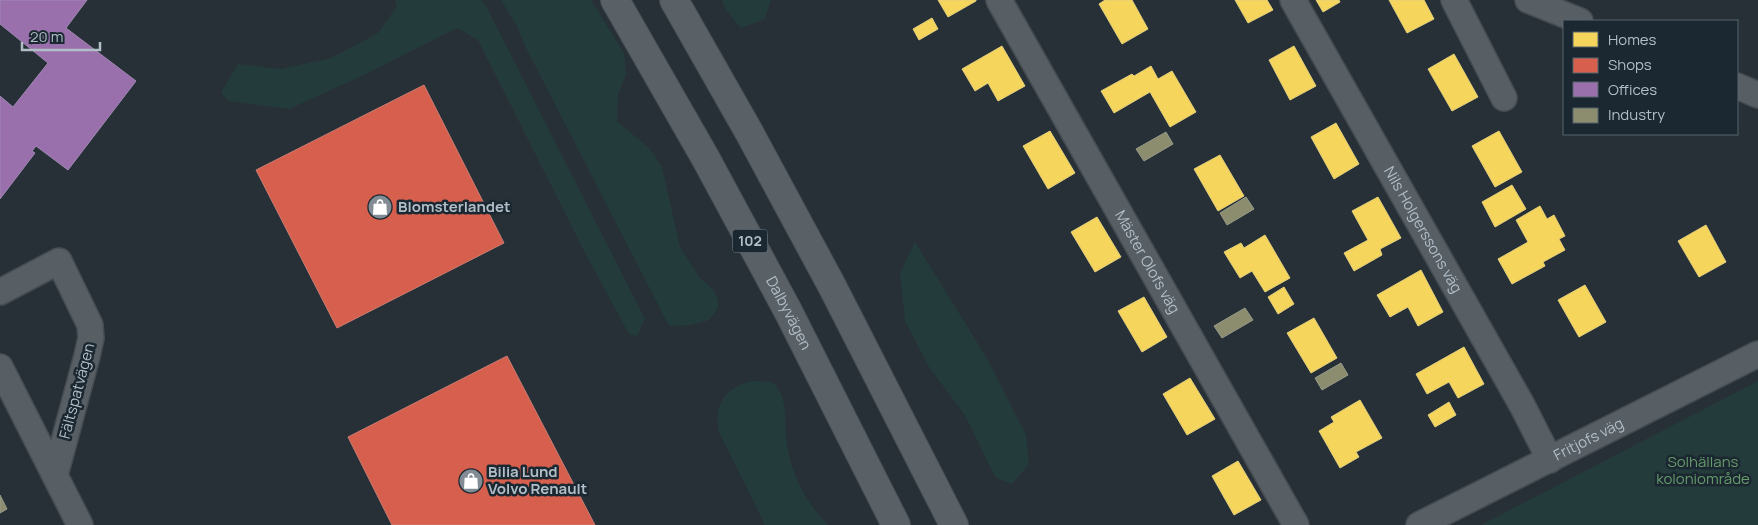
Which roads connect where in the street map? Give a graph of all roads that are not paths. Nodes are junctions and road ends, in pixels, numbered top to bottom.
1 (615, 0) edge
2 (674, 0) edge
3 (999, 0) edge
4 (1293, 0) edge
5 (1454, 0) edge
6 (1528, 0) edge
7 (1578, 20) edge
8 (1738, 86) edge
9 (1758, 95) edge
10 (1504, 98) dead end
11 (0, 292) edge
12 (1758, 354) edge
13 (0, 367) edge
14 (1550, 460) junction
15 (54, 475) junction
16 (80, 525) edge
17 (896, 525) edge
18 (954, 525) edge
19 (1296, 525) edge
20 (1419, 525) edge

1 - 17 main road, Dalbyvägen / 102
2 - 18 main road
3 - 19 street, Mäster Olofs väg
4 - 14 street, Nils Holgerssons väg
5 - 10 street
6 - 7 street
8 - 9 street
11 - 15 street, Fältspatvägen
12 - 14 street, Fritjofs väg
13 - 15 street, Fältspatvägen
14 - 20 street, Fritjofs väg
15 - 16 street, Fältspatvägen

